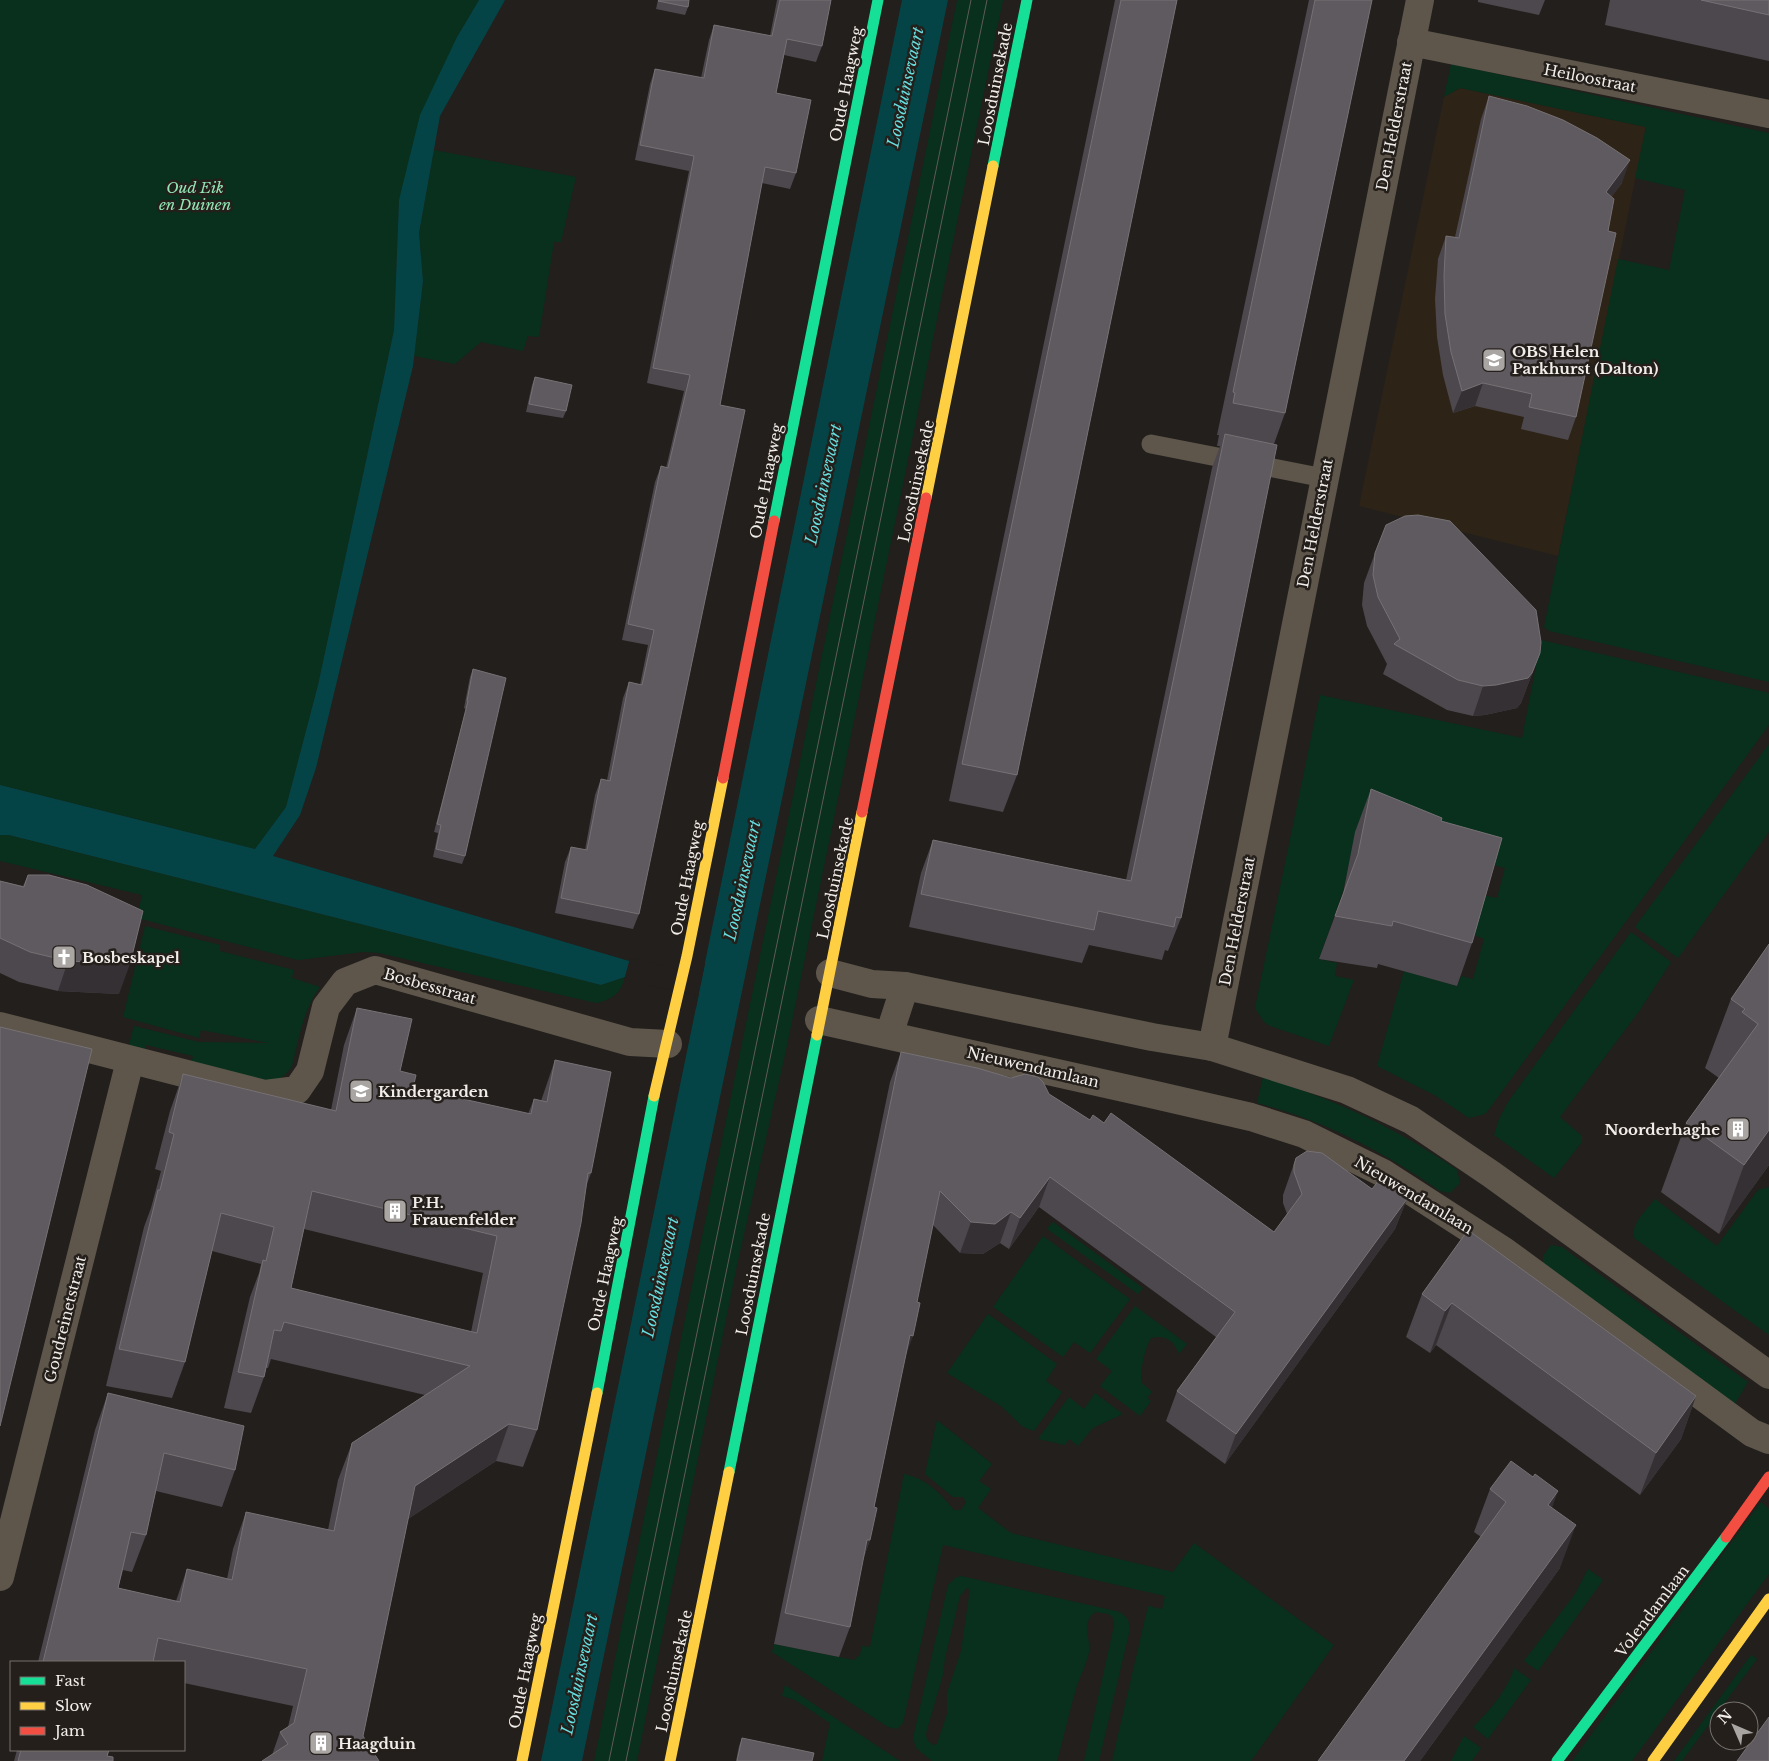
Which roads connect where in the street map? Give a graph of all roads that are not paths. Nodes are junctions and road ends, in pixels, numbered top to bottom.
1 (878, 0) edge
2 (1027, 0) edge
3 (1420, 0) edge
4 (1411, 42) junction
5 (1769, 114) edge
6 (1151, 444) dead end
7 (1324, 478) junction
8 (830, 973) junction
9 (905, 986) junction
10 (819, 1020) junction
11 (0, 1026) edge
12 (889, 1035) junction
13 (668, 1044) junction
14 (1212, 1047) junction
15 (130, 1061) junction
16 (1769, 1375) edge
17 (1769, 1440) edge
18 (1769, 1477) edge
19 (0, 1577) edge
20 (1769, 1599) edge
21 (522, 1761) edge
22 (670, 1761) edge
23 (1557, 1761) edge
24 (1653, 1761) edge

1 - 13 main road, Oude Haagweg
2 - 8 main road, Loosduinsekade
3 - 4 street, Den Helderstraat
4 - 5 street, Heiloostraat
4 - 7 street, Den Helderstraat
6 - 7 lane
7 - 14 street, Den Helderstraat
8 - 9 street
8 - 10 main road, Loosduinsekade
9 - 12 street
9 - 14 street
10 - 12 street, Nieuwendamlaan
10 - 22 main road, Loosduinsekade
11 - 15 street, Bosbesstraat
12 - 17 street, Nieuwendamlaan
13 - 15 street, Bosbesstraat
13 - 21 main road, Oude Haagweg
14 - 16 street
15 - 19 street, Goudreinetstraat
18 - 23 main road, Volendamlaan
20 - 24 main road

